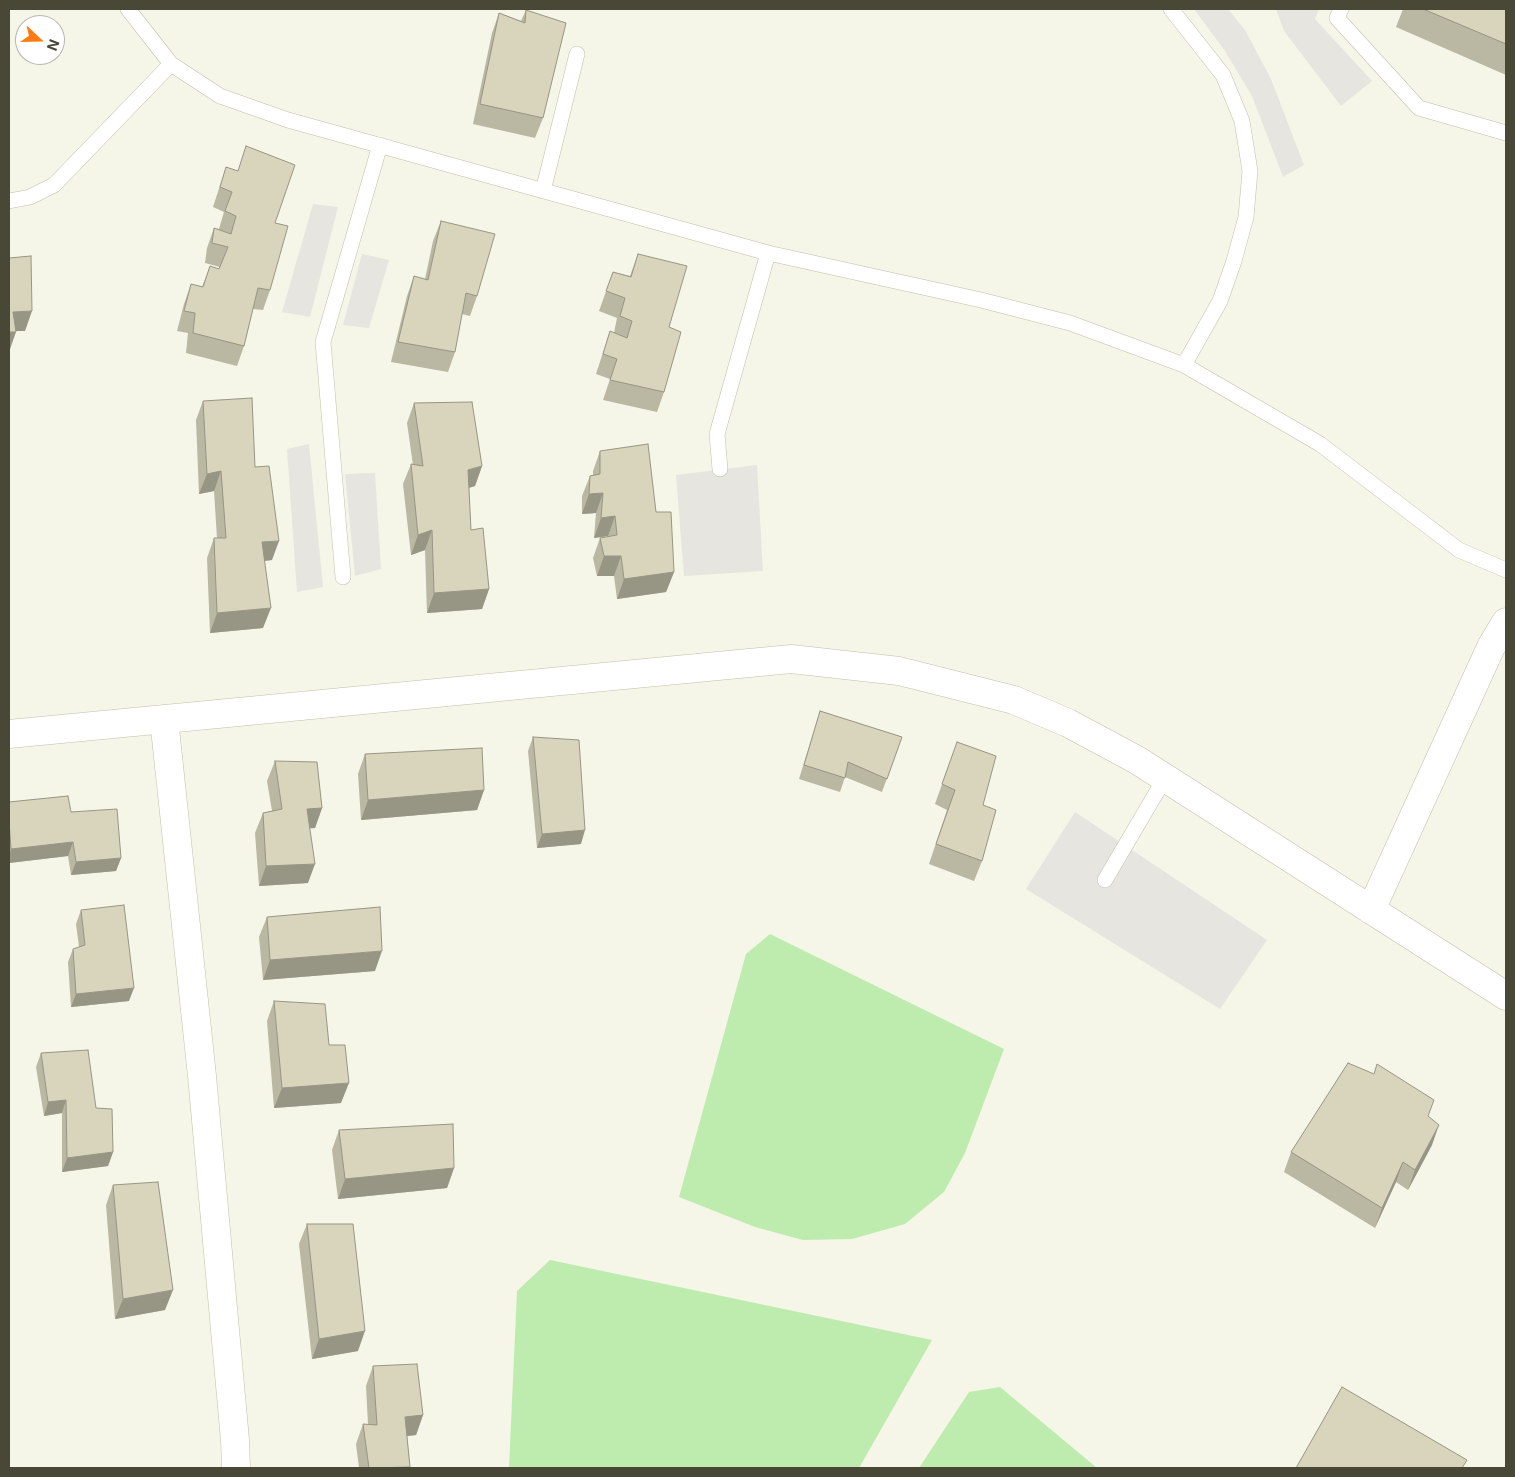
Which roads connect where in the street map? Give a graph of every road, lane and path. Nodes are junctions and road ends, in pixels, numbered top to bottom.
1 (128, 9) edge
2 (1171, 9) edge
3 (1341, 9) edge
4 (577, 54) dead end
5 (171, 64) junction
6 (1506, 133) edge
7 (380, 145) junction
8 (543, 191) junction
9 (9, 200) edge
10 (768, 253) junction
11 (1184, 365) junction
12 (720, 469) dead end
13 (1506, 570) edge
14 (343, 577) dead end
15 (1506, 622) edge
16 (164, 719) junction
17 (9, 734) edge
18 (1165, 778) junction
19 (1105, 880) dead end
20 (1371, 910) junction
21 (1506, 996) edge
22 (236, 1468) edge

1 - 5 lane
2 - 11 lane
3 - 6 lane
4 - 8 lane
5 - 7 lane
5 - 9 lane
7 - 8 lane
7 - 14 lane
8 - 10 lane
10 - 11 lane
10 - 12 lane
11 - 13 lane
15 - 20 street
16 - 17 street
16 - 18 street
16 - 22 street
18 - 19 lane
18 - 20 street
20 - 21 street

